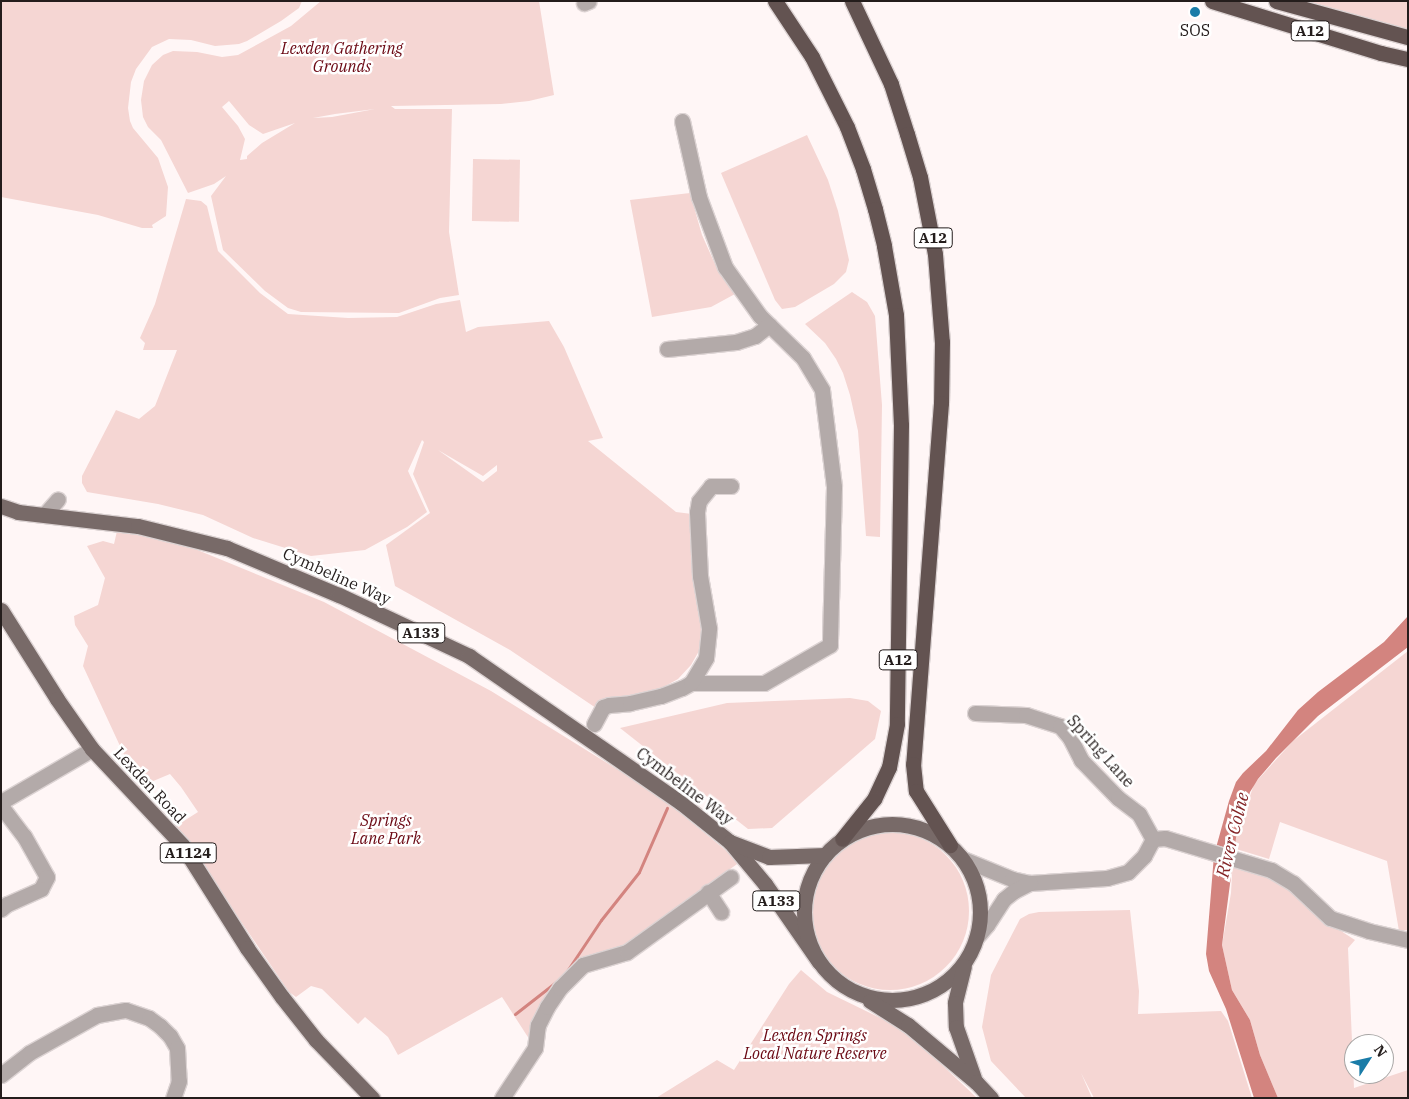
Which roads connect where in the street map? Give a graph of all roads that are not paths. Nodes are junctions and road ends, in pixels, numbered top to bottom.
1 (775, 1) edge
2 (852, 1) edge
3 (1212, 1) edge
4 (1276, 1) edge
5 (1408, 38) edge
6 (1408, 59) edge
7 (682, 121) dead end
8 (769, 325) junction
9 (668, 349) dead end
10 (731, 486) dead end
11 (58, 499) dead end
12 (1, 506) edge
13 (18, 512) junction
14 (46, 513) junction
15 (1, 517) edge
16 (1, 610) edge
17 (690, 683) junction
18 (975, 714) dead end
19 (594, 724) dead end
20 (92, 749) junction
21 (1, 802) edge
22 (1, 806) edge
23 (842, 839) junction
24 (1153, 840) junction
25 (730, 842) junction
26 (950, 845) junction
27 (825, 855) junction
28 (963, 859) junction
29 (731, 877) dead end
30 (1030, 884) junction
31 (708, 892) junction
32 (1, 909) edge
33 (721, 912) dead end
34 (976, 938) junction
35 (1408, 940) edge
36 (819, 962) junction
37 (966, 962) junction
38 (860, 995) junction
39 (1, 1074) edge
40 (976, 1082) junction
41 (173, 1098) edge
42 (372, 1098) edge
43 (502, 1098) edge
44 (991, 1098) edge

1 - 23 highway, A12
2 - 26 highway, A12
3 - 6 highway, A12
4 - 5 highway, A12
7 - 8 street
8 - 9 street
8 - 17 street
10 - 17 street
11 - 14 street
12 - 13 main road, Cymbeline Way / A133
13 - 14 main road, Cymbeline Way / A133
13 - 15 main road, Cymbeline Way / A133
14 - 25 main road, Cymbeline Way / A133
16 - 20 main road, Lexden Road / A1124
17 - 19 street
18 - 24 street, Spring Lane
20 - 21 street
20 - 42 main road, Lexden Road / A1124
22 - 32 street
23 - 26 main road
23 - 27 main road
24 - 30 street
24 - 35 street
25 - 27 main road, Cymbeline Way / A133
25 - 36 main road, Cymbeline Way / A133
26 - 28 main road
27 - 36 main road
28 - 30 street
28 - 34 main road
29 - 31 street
30 - 34 street
31 - 33 street
31 - 43 street
34 - 37 main road
36 - 38 main road
37 - 38 main road
37 - 40 main road
38 - 40 main road
39 - 41 street
40 - 44 main road

